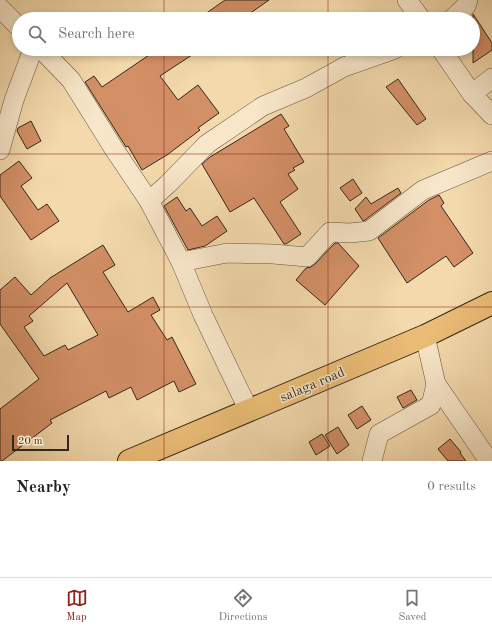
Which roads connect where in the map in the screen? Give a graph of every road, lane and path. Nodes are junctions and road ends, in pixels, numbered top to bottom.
1 (407, 0) edge
2 (468, 0) edge
3 (0, 8) edge
4 (416, 12) edge
5 (460, 12) edge
6 (12, 19) edge
7 (30, 56) edge
8 (48, 56) edge
9 (375, 56) edge
10 (446, 56) edge
11 (492, 78) edge
12 (472, 94) junction
13 (492, 115) edge
14 (0, 150) edge
15 (492, 161) edge
16 (149, 201) junction
17 (181, 262) junction
18 (492, 302) edge
19 (425, 336) junction
20 (436, 384) junction
21 (248, 411) junction
22 (139, 459) edge
23 (372, 461) edge
24 (489, 461) edge

1 - 4 street
2 - 5 street
3 - 6 street
7 - 14 street
8 - 16 street
9 - 16 street
10 - 12 street
11 - 12 street
12 - 13 street
15 - 17 street
16 - 17 street
17 - 21 street
18 - 19 main road, salaga road
19 - 20 street
19 - 21 main road, salaga road
20 - 23 street
20 - 24 street
21 - 22 main road, salaga road

